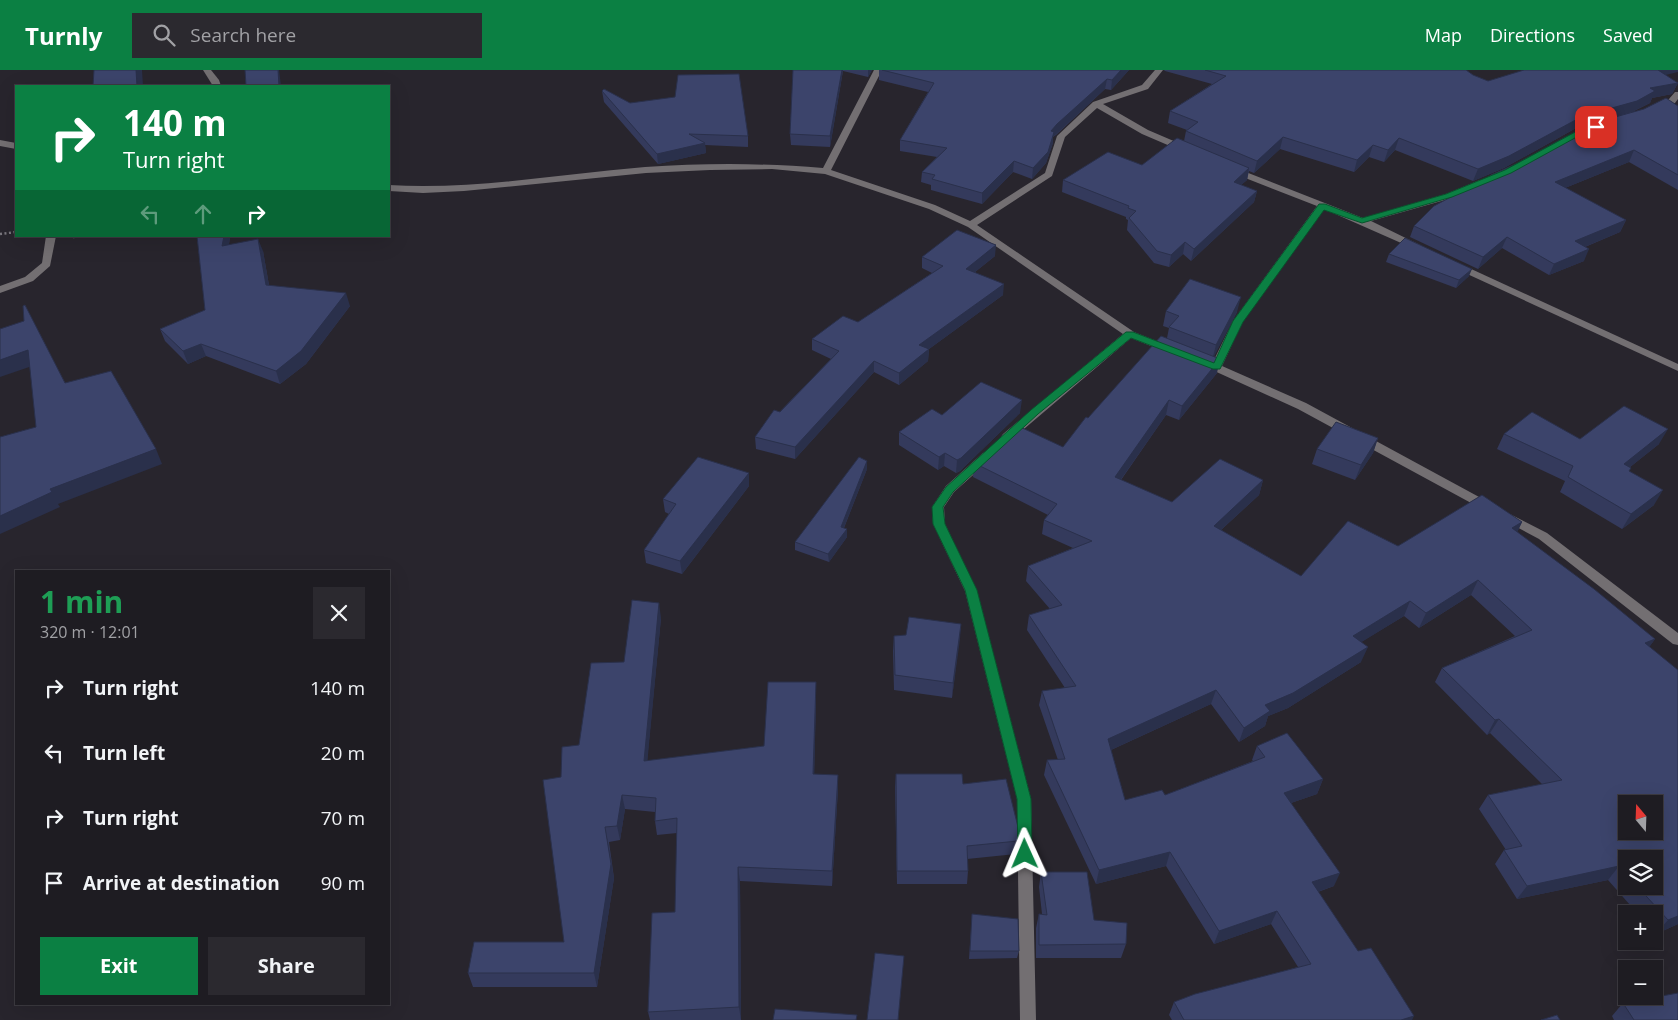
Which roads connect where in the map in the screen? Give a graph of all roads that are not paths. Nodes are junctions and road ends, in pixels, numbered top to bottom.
1 (207, 70) edge
2 (878, 70) edge
3 (1159, 70) edge
4 (217, 85) edge
5 (1678, 94) edge
6 (1096, 104) junction
7 (1649, 108) edge
8 (0, 143) edge
9 (15, 146) edge
10 (1196, 154) edge
11 (1220, 165) edge
12 (826, 171) junction
13 (1491, 178) edge
14 (390, 188) edge
15 (1322, 206) junction
16 (1362, 221) junction
17 (972, 225) junction
18 (51, 237) edge
19 (1423, 250) edge
20 (1450, 262) edge
21 (0, 290) edge
22 (1130, 334) junction
23 (1177, 353) edge
24 (1193, 358) edge
25 (1216, 367) junction
26 (1678, 368) edge
27 (1678, 640) edge
28 (1028, 1020) edge

1 - 4 street
2 - 12 street
3 - 6 street
5 - 7 street
6 - 10 street
6 - 17 street
8 - 9 street
11 - 15 street
12 - 14 street
12 - 17 street
13 - 16 street
15 - 16 street
15 - 25 street
16 - 19 street
17 - 22 street
18 - 21 street
20 - 26 street
22 - 23 street
22 - 28 street
24 - 25 street
25 - 27 street

